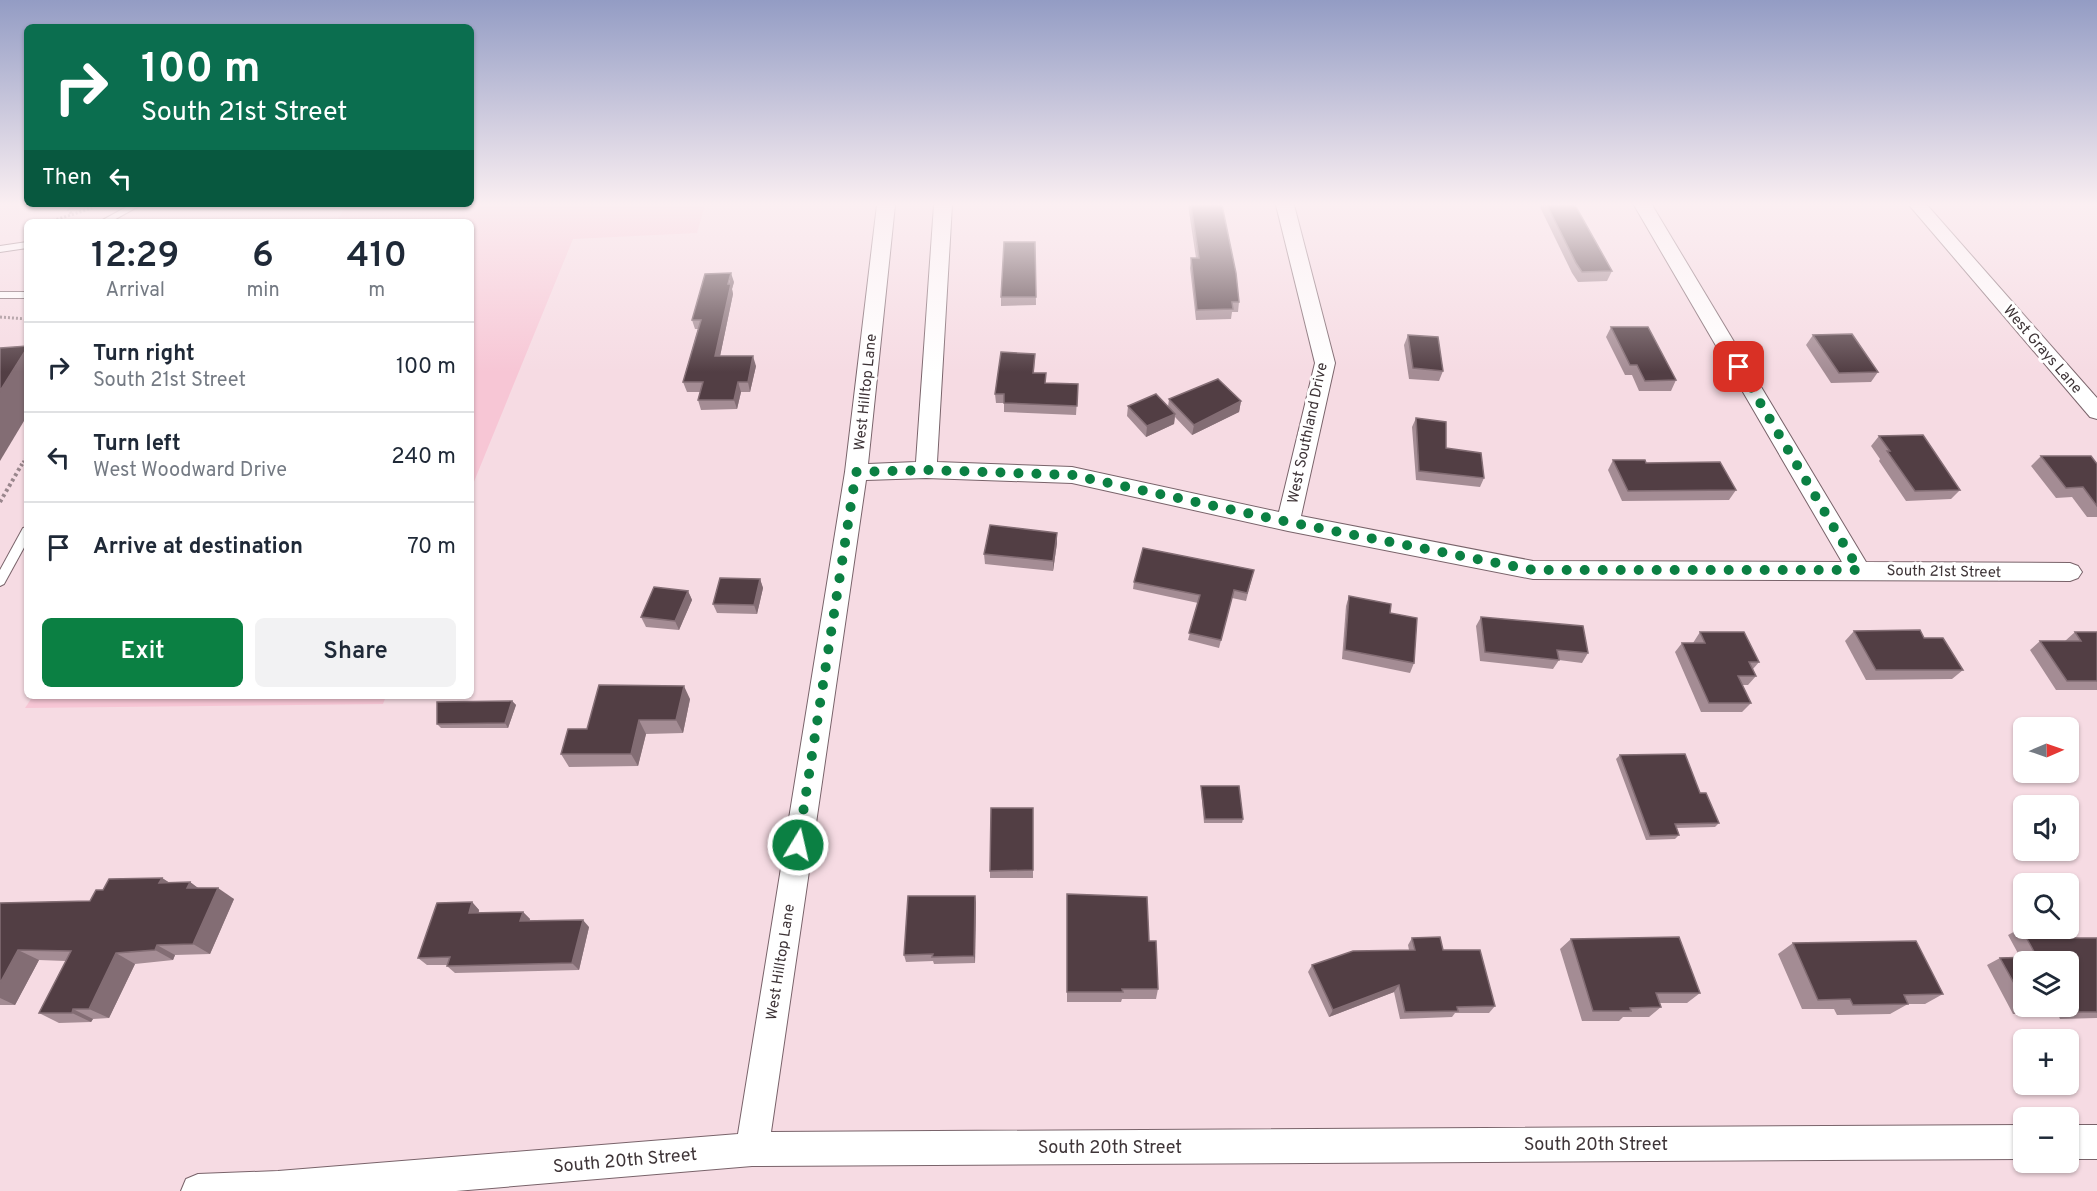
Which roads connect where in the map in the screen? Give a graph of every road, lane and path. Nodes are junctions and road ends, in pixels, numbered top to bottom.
1 (880, 261) edge
2 (939, 261) edge
3 (1299, 261) edge
4 (1676, 261) edge
5 (1966, 261) edge
6 (0, 295) edge
7 (24, 295) edge
8 (0, 317) edge
9 (24, 319) edge
10 (2097, 412) edge
11 (24, 461) edge
12 (926, 470) junction
13 (856, 472) junction
14 (0, 502) edge
15 (1288, 522) junction
16 (24, 537) edge
17 (1859, 570) junction
18 (2070, 572) dead end
19 (0, 581) edge
20 (2013, 1142) edge
21 (2079, 1142) edge
22 (2097, 1142) edge
23 (752, 1149) junction
24 (198, 1191) edge

1 - 13 street, West Hilltop Lane
2 - 12 street
3 - 15 street, West Southland Drive
4 - 17 street
5 - 10 street, West Grays Lane
6 - 7 lane
8 - 9 path
11 - 14 path
12 - 13 street, South 21st Street
12 - 15 street, South 21st Street
13 - 23 street, West Hilltop Lane
15 - 17 street, South 21st Street
16 - 19 lane
17 - 18 street, South 21st Street
20 - 23 street, South 20th Street
21 - 22 street
23 - 24 street, South 20th Street

